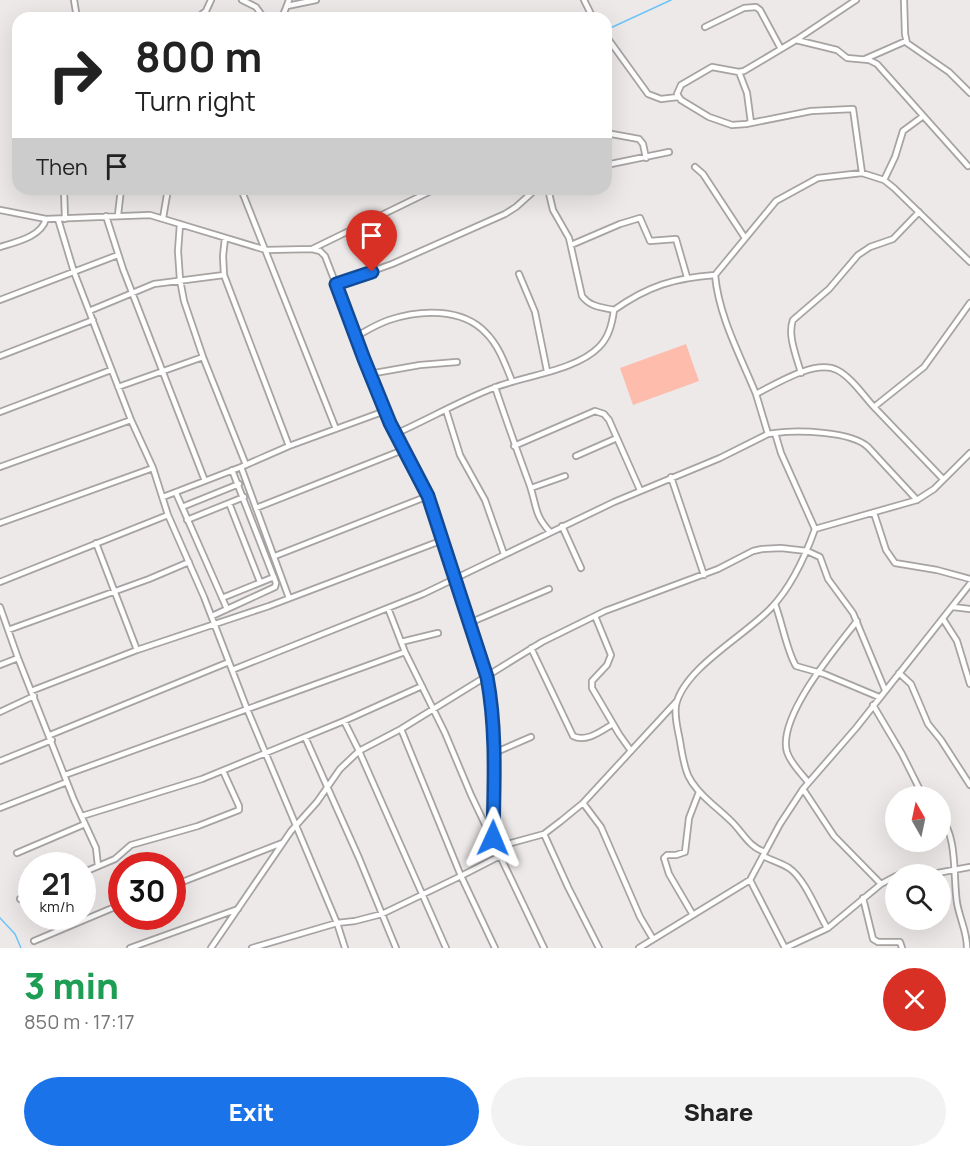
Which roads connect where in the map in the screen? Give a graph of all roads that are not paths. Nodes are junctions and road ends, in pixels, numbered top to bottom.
1 (242, 0) edge
2 (256, 0) edge
3 (289, 0) edge
4 (316, 0) edge
5 (856, 0) edge
6 (904, 0) edge
7 (287, 6) junction
8 (256, 7) junction
9 (260, 12) edge
10 (284, 12) edge
11 (705, 27) dead end
12 (796, 40) junction
13 (906, 41) junction
14 (612, 44) edge
15 (781, 49) junction
16 (863, 60) junction
17 (739, 72) junction
18 (970, 93) edge
19 (678, 97) junction
20 (922, 117) junction
21 (751, 123) junction
22 (612, 134) edge
23 (669, 152) dead end
24 (646, 158) junction
25 (612, 164) edge
26 (968, 166) dead end
27 (695, 167) dead end
28 (862, 173) junction
29 (884, 180) junction
30 (64, 195) edge
31 (120, 195) edge
32 (167, 195) edge
33 (243, 195) edge
34 (423, 195) edge
35 (530, 195) edge
36 (550, 195) edge
37 (0, 210) edge
38 (919, 213) junction
39 (118, 215) junction
40 (106, 216) junction
41 (163, 218) junction
42 (46, 219) junction
43 (58, 219) junction
44 (65, 219) junction
45 (180, 224) junction
46 (225, 238) junction
47 (745, 238) junction
48 (571, 245) junction
49 (0, 247) edge
50 (312, 249) junction
51 (266, 250) junction
52 (118, 255) junction
53 (970, 262) edge
54 (74, 272) junction
55 (519, 274) dead end
56 (224, 275) junction
57 (715, 275) junction
58 (687, 277) junction
59 (180, 280) junction
60 (336, 284) junction
61 (133, 293) junction
62 (0, 300) edge
63 (970, 303) edge
64 (614, 309) junction
65 (89, 311) junction
66 (93, 320) junction
67 (356, 337) junction
68 (0, 356) edge
69 (203, 357) junction
70 (458, 362) dead end
71 (111, 370) junction
72 (162, 370) junction
73 (547, 371) junction
74 (801, 372) junction
75 (369, 374) junction
76 (513, 381) junction
77 (118, 387) junction
78 (495, 387) junction
79 (756, 394) junction
80 (874, 407) junction
81 (446, 410) junction
82 (385, 411) junction
83 (0, 412) edge
84 (131, 420) junction
85 (336, 429) junction
86 (775, 433) junction
87 (395, 434) junction
88 (768, 434) junction
89 (617, 438) junction
90 (289, 446) junction
91 (514, 446) junction
92 (403, 450) junction
93 (970, 453) edge
94 (576, 456) dead end
95 (243, 466) junction
96 (0, 467) edge
97 (153, 468) junction
98 (232, 470) junction
99 (565, 476) dead end
100 (671, 477) junction
101 (943, 479) junction
102 (205, 481) junction
103 (239, 484) junction
104 (531, 488) junction
105 (640, 490) junction
106 (176, 493) junction
107 (428, 496) junction
108 (163, 497) junction
109 (244, 497) junction
110 (917, 500) junction
111 (229, 503) junction
112 (182, 507) junction
113 (256, 508) junction
114 (874, 513) junction
115 (168, 514) junction
116 (188, 520) junction
117 (0, 523) edge
118 (562, 526) junction
119 (815, 529) junction
120 (550, 532) junction
121 (443, 540) junction
122 (96, 543) junction
123 (807, 550) junction
124 (504, 554) junction
125 (275, 556) junction
126 (189, 562) junction
127 (581, 568) dead end
128 (704, 575) junction
129 (274, 577) junction
130 (454, 579) junction
131 (970, 581) edge
132 (0, 582) edge
133 (260, 582) junction
134 (549, 589) dead end
135 (114, 592) junction
136 (222, 598) junction
137 (289, 598) junction
138 (775, 604) junction
139 (0, 607) edge
140 (953, 607) junction
141 (387, 608) junction
142 (226, 609) junction
143 (970, 609) edge
144 (212, 616) junction
145 (595, 616) junction
146 (2, 617) edge
147 (944, 619) junction
148 (857, 621) junction
149 (469, 623) junction
150 (215, 624) junction
151 (8, 630) junction
152 (438, 633) dead end
153 (400, 642) junction
154 (531, 648) junction
155 (137, 650) junction
156 (405, 652) junction
157 (18, 658) junction
158 (229, 662) junction
159 (0, 664) edge
160 (232, 670) junction
161 (817, 672) junction
162 (899, 674) junction
163 (487, 677) junction
164 (970, 684) edge
165 (422, 686) junction
166 (885, 690) junction
167 (33, 694) junction
168 (879, 697) junction
169 (678, 700) junction
170 (873, 705) junction
171 (433, 708) junction
172 (247, 710) junction
173 (0, 712) edge
174 (344, 722) junction
175 (613, 724) junction
176 (401, 729) junction
177 (51, 737) junction
178 (305, 737) junction
179 (531, 737) dead end
180 (359, 751) junction
181 (631, 751) junction
182 (265, 753) junction
183 (494, 753) junction
184 (0, 761) edge
185 (223, 771) junction
186 (65, 775) junction
187 (67, 782) junction
188 (808, 782) junction
189 (970, 785) edge
190 (918, 786) edge
191 (327, 787) junction
192 (803, 789) junction
193 (699, 792) junction
194 (583, 803) junction
195 (0, 808) edge
196 (82, 816) junction
197 (85, 824) junction
198 (296, 827) junction
199 (544, 834) junction
200 (493, 838) junction
201 (951, 839) edge
202 (282, 843) junction
203 (497, 847) junction
204 (17, 853) dead end
205 (764, 854) junction
206 (501, 856) junction
207 (98, 866) joint
208 (970, 867) edge
209 (953, 871) junction
210 (461, 876) junction
211 (750, 880) junction
212 (186, 881) edge
213 (885, 882) edge
214 (881, 884) junction
215 (424, 895) junction
216 (863, 898) junction
217 (238, 909) junction
218 (108, 910) edge
219 (382, 914) junction
220 (693, 915) junction
221 (337, 923) junction
222 (826, 928) junction
223 (653, 939) junction
224 (34, 941) dead end
225 (130, 948) edge
226 (211, 948) edge
227 (252, 948) edge
228 (345, 948) edge
229 (396, 948) edge
230 (446, 948) edge
231 (495, 948) edge
232 (544, 948) edge
233 (599, 948) edge
234 (639, 948) edge
235 (785, 948) edge
236 (902, 948) edge
237 (967, 948) edge

1 - 8 street
2 - 8 street
3 - 7 street
4 - 7 street
5 - 12 street
6 - 13 street
7 - 10 street
8 - 9 street
11 - 15 street
12 - 15 street
12 - 16 street
13 - 16 street
13 - 18 street
14 - 19 street
15 - 17 street
16 - 20 street
17 - 19 street
17 - 21 street
19 - 21 street
20 - 26 street
20 - 29 street
21 - 28 street
22 - 24 street
23 - 24 street
24 - 25 street
27 - 47 street
28 - 29 street
28 - 47 street
29 - 38 street
30 - 44 street
31 - 39 street
32 - 41 street
33 - 51 street
34 - 50 street
35 - 60 street
36 - 48 street
37 - 42 street
38 - 53 street
38 - 74 street
39 - 40 street
39 - 41 street
40 - 44 street
40 - 52 street
41 - 45 street
42 - 43 street
42 - 49 street
43 - 44 street
43 - 54 street
45 - 46 street
45 - 59 street
46 - 51 street
46 - 56 street
47 - 57 street
48 - 58 street
48 - 64 street
50 - 51 street
50 - 60 street
51 - 85 street
52 - 54 street
52 - 61 street
54 - 62 street
54 - 65 street
55 - 73 street
56 - 59 street
56 - 90 street
57 - 58 street
57 - 79 street
58 - 64 street
59 - 61 street
59 - 69 street
60 - 67 street
61 - 65 street
61 - 72 street
63 - 80 street
64 - 73 street
65 - 66 street
66 - 68 street
66 - 71 street
67 - 75 street
67 - 76 street
69 - 72 street
69 - 95 street
70 - 75 street
71 - 77 street
71 - 83 street
72 - 77 street
72 - 102 street
73 - 76 street
74 - 79 street
74 - 80 street
75 - 82 street
76 - 78 street
77 - 84 street
78 - 81 street
78 - 91 street
79 - 88 street
80 - 101 street
81 - 87 street
81 - 124 street
82 - 85 street
82 - 87 street
84 - 96 street
84 - 97 street
85 - 90 street
86 - 88 street
86 - 110 street
86 - 119 street
87 - 92 street
88 - 100 street
89 - 91 street
89 - 94 street
89 - 105 street
90 - 95 street
91 - 104 street
92 - 107 street
92 - 113 street
93 - 101 street
95 - 98 street
95 - 113 street
97 - 108 street
97 - 117 street
98 - 102 street
98 - 103 street
99 - 104 street
100 - 105 street
100 - 128 street
101 - 110 street
102 - 106 street
103 - 109 street
103 - 112 street
104 - 120 street
105 - 118 street
106 - 108 street
106 - 112 street
107 - 121 street
107 - 125 street
108 - 115 street
109 - 111 street
109 - 129 street
110 - 114 street
111 - 116 street
111 - 133 street
112 - 116 street
113 - 125 street
114 - 119 street
114 - 131 street
115 - 122 street
115 - 126 street
116 - 136 street
118 - 120 street
118 - 127 street
119 - 123 street
120 - 124 street
121 - 130 street
121 - 137 street
122 - 132 street
122 - 135 street
123 - 128 street
123 - 138 street
123 - 148 street
124 - 130 street
125 - 137 street
126 - 135 street
126 - 144 street
128 - 145 street
129 - 133 street
129 - 142 street
130 - 141 street
130 - 149 street
131 - 140 street
133 - 136 street
134 - 149 street
135 - 151 street
135 - 155 street
136 - 142 street
137 - 150 street
138 - 161 street
138 - 169 street
139 - 146 street
140 - 143 street
140 - 147 street
141 - 153 street
141 - 160 street
142 - 144 street
144 - 150 street
145 - 154 street
145 - 175 street
146 - 151 street
147 - 162 street
147 - 164 street
148 - 161 street
148 - 166 street
149 - 163 street
150 - 155 street
150 - 158 street
151 - 157 street
152 - 153 street
153 - 156 street
154 - 163 street
154 - 175 street
155 - 167 street
156 - 165 street
156 - 172 street
157 - 159 street
157 - 167 street
158 - 160 street
158 - 177 street
160 - 172 street
161 - 168 street
161 - 188 street
162 - 166 street
162 - 189 street
163 - 171 street
163 - 183 street
165 - 171 street
165 - 174 street
166 - 168 street
167 - 173 street
167 - 177 street
168 - 170 street
169 - 181 street
169 - 193 street
170 - 188 street
170 - 190 street
171 - 176 street
171 - 200 street
172 - 182 street
172 - 186 street
174 - 178 street
174 - 180 street
175 - 181 street
176 - 180 street
176 - 210 street
177 - 184 street
177 - 186 street
178 - 182 street
178 - 191 street
179 - 183 street
180 - 191 street
180 - 215 street
181 - 194 street
182 - 185 street
182 - 198 street
183 - 200 street
185 - 196 street
185 - 207 street
186 - 187 street
187 - 195 street
187 - 196 street
188 - 192 street
191 - 198 street
191 - 219 street
192 - 205 street
192 - 214 street
193 - 205 street
193 - 220 street
194 - 199 street
194 - 223 street
196 - 197 street
197 - 204 street
197 - 207 street
198 - 202 street
198 - 221 street
199 - 203 street
199 - 233 street
200 - 203 street
201 - 209 street
202 - 212 street
202 - 217 street
203 - 206 street
205 - 211 street
205 - 222 street
206 - 210 street
206 - 232 street
208 - 209 street
209 - 237 street
210 - 215 street
210 - 231 street
211 - 220 street
211 - 235 street
213 - 214 street
214 - 216 street
215 - 219 street
215 - 230 street
216 - 222 street
216 - 236 street
217 - 225 street
217 - 226 street
218 - 224 street
219 - 221 street
219 - 229 street
220 - 223 street
221 - 227 street
221 - 228 street
222 - 235 street
223 - 234 street

